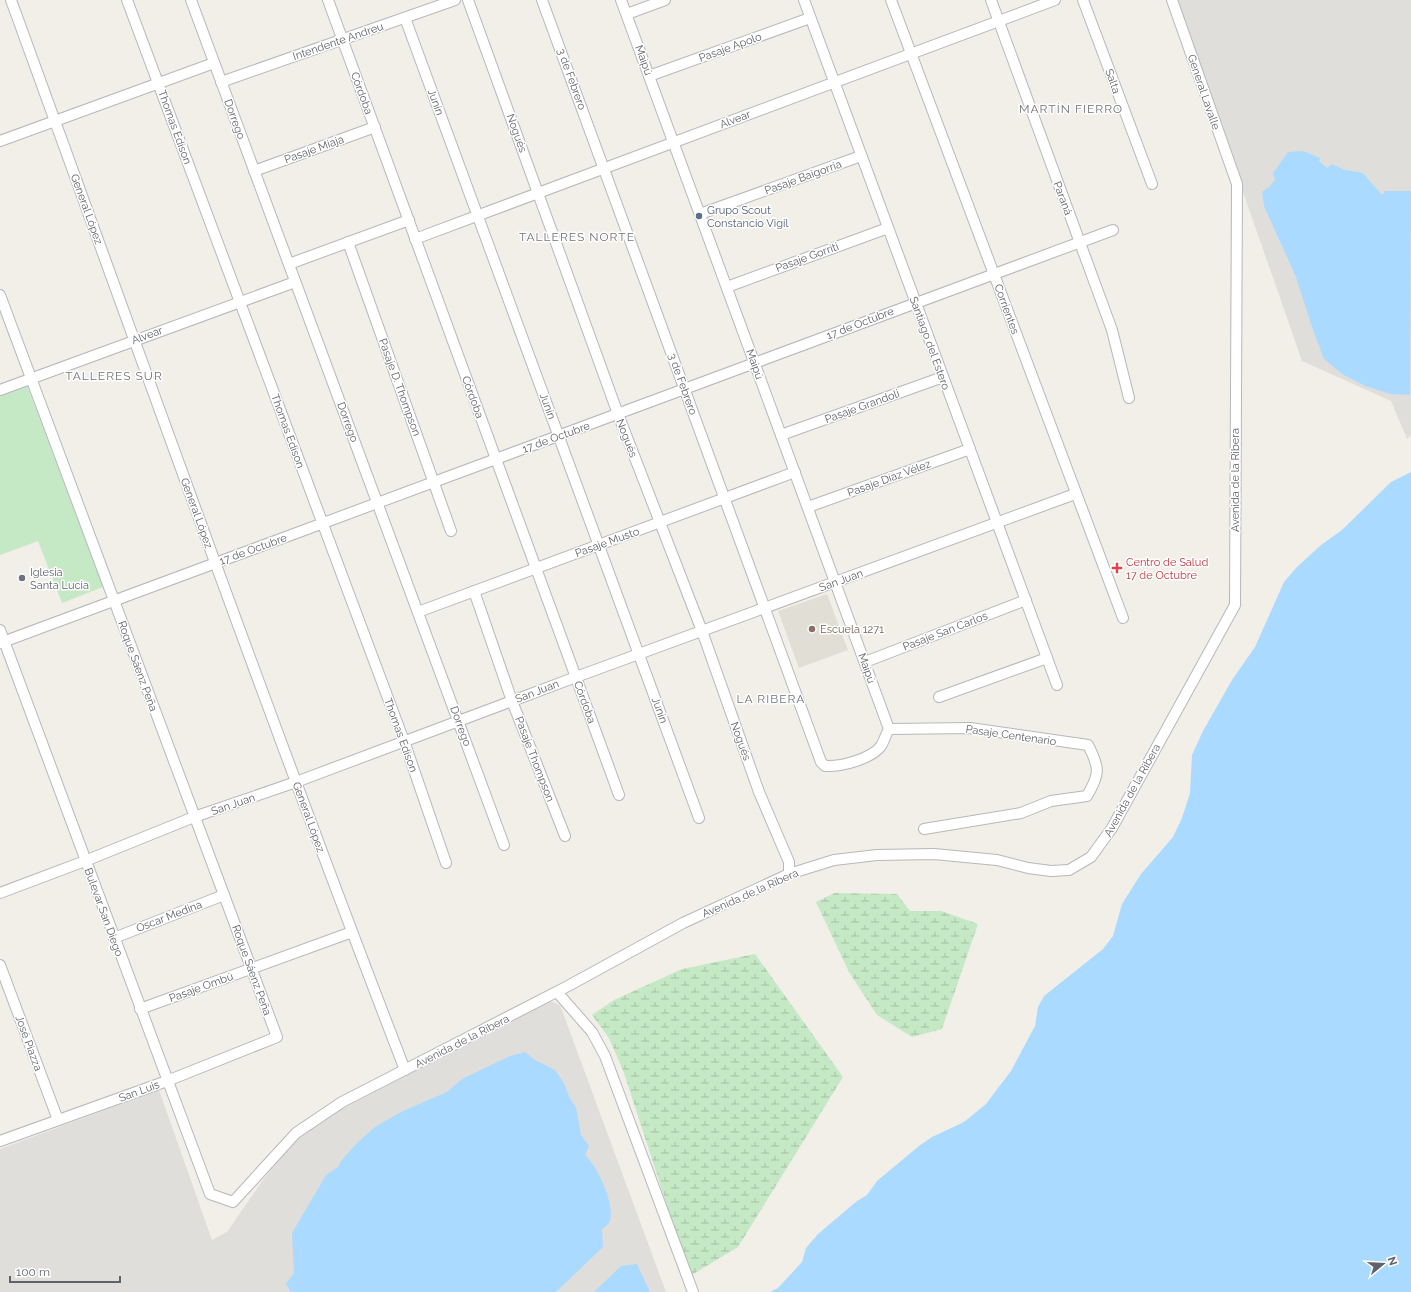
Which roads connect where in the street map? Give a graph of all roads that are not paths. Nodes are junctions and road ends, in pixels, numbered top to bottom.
1 (11, 0) edge
2 (127, 0) edge
3 (191, 0) edge
4 (328, 0) edge
5 (455, 0) edge
6 (468, 0) edge
7 (542, 0) edge
8 (622, 0) edge
9 (665, 0) edge
10 (804, 0) edge
11 (891, 0) edge
12 (990, 0) edge
13 (1055, 0) edge
14 (1083, 0) edge
15 (1172, 0) edge
16 (627, 14) junction
17 (405, 18) junction
18 (810, 18) junction
19 (998, 21) junction
20 (342, 39) junction
21 (911, 54) junction
22 (214, 63) junction
23 (649, 76) junction
24 (221, 82) junction
25 (834, 82) junction
26 (158, 84) junction
27 (55, 121) junction
28 (375, 127) junction
29 (0, 141) edge
30 (674, 142) junction
31 (861, 156) junction
32 (604, 168) junction
33 (254, 171) junction
34 (1152, 184) dead end
35 (1236, 184) joint
36 (538, 193) junction
37 (700, 214) junction
38 (478, 215) junction
39 (409, 220) junction
40 (888, 228) junction
41 (1113, 230) dead end
42 (415, 239) junction
43 (348, 242) junction
44 (1080, 244) junction
45 (289, 264) junction
46 (994, 274) junction
47 (295, 282) junction
48 (727, 287) junction
49 (0, 295) edge
50 (240, 301) junction
51 (915, 302) junction
52 (135, 339) junction
53 (755, 363) junction
54 (943, 377) junction
55 (31, 378) junction
56 (685, 389) junction
57 (0, 390) edge
58 (1129, 398) dead end
59 (618, 414) junction
60 (781, 435) junction
61 (559, 436) junction
62 (970, 449) junction
63 (496, 459) junction
64 (795, 472) junction
65 (434, 482) junction
66 (1075, 494) junction
67 (725, 498) junction
68 (378, 503) junction
69 (808, 507) junction
70 (660, 522) junction
71 (997, 522) junction
72 (323, 523) junction
73 (451, 532) dead end
74 (599, 545) junction
75 (216, 563) junction
76 (536, 568) junction
77 (835, 582) junction
78 (474, 591) junction
79 (1026, 600) junction
80 (114, 601) junction
81 (765, 608) junction
82 (418, 612) junction
83 (1123, 618) dead end
84 (0, 630) edge
85 (702, 631) junction
86 (2, 642) edge
87 (640, 654) junction
88 (1047, 658) junction
89 (865, 662) junction
90 (576, 677) junction
91 (1058, 685) dead end
92 (939, 697) dead end
93 (512, 701) junction
94 (459, 721) junction
95 (889, 729) junction
96 (404, 741) junction
97 (296, 782) junction
98 (619, 795) dead end
99 (194, 817) junction
100 (699, 818) dead end
101 (924, 829) dead end
102 (565, 836) dead end
103 (504, 845) dead end
104 (85, 861) junction
105 (446, 863) dead end
106 (789, 874) junction
107 (0, 892) edge
108 (224, 895) junction
109 (352, 932) junction
110 (114, 938) junction
111 (0, 965) edge
112 (251, 969) junction
113 (557, 992) junction
114 (140, 1009) junction
115 (277, 1037) joint
116 (405, 1070) junction
117 (167, 1081) junction
118 (58, 1120) junction
119 (0, 1141) edge
120 (210, 1194) joint
121 (692, 1292) edge

1 - 27 street, General López
2 - 26 street, Thomas Edison
3 - 22 street, Dorrego
4 - 20 street, Córdoba
5 - 17 street, Intendente Andreu
6 - 36 street, Nogués
7 - 32 street, 3 de Febrero
8 - 16 street, Maipú
9 - 16 street
10 - 18 street, Santiago del Estero
11 - 21 street, Corrientes
12 - 19 street, Paraná
13 - 19 street, Alvear
14 - 34 street, Salta
15 - 35 street, General Lavalle
16 - 23 street, Maipú
17 - 20 street, Intendente Andreu
17 - 38 street, Junín
18 - 23 street, Pasaje Apolo
18 - 25 street, Santiago del Estero
19 - 21 street, Alvear
19 - 44 street, Paraná
20 - 24 street, Intendente Andreu
20 - 28 street, Córdoba
21 - 25 street, Alvear
21 - 46 street, Corrientes
22 - 24 street, Dorrego
22 - 26 street
23 - 30 street, Maipú
24 - 33 street, Dorrego
25 - 30 street, Alvear
25 - 31 street, Santiago del Estero
26 - 27 street
26 - 50 street, Thomas Edison
27 - 29 street
27 - 52 street, General López
28 - 33 street, Pasaje Miaja
28 - 39 street, Córdoba
30 - 32 street, Alvear
30 - 37 street, Maipú
31 - 37 street, Pasaje Baigorria
31 - 40 street, Santiago del Estero
32 - 36 street, Alvear
32 - 56 street, 3 de Febrero
33 - 45 street, Dorrego
35 - 106 street, Avenida de la Ribera
36 - 38 street, Alvear
36 - 59 street, Nogués
37 - 48 street, Maipú
38 - 42 street, Alvear
38 - 61 street, Junín
39 - 42 street, Córdoba
39 - 43 street
40 - 48 street, Pasaje Gorriti
40 - 51 street, Santiago del Estero
41 - 44 street, 17 de Octubre
42 - 63 street, Córdoba
43 - 45 street
43 - 65 street, Pasaje D. Thompson
44 - 46 street, 17 de Octubre
44 - 58 street, Paraná
45 - 47 street, Dorrego
46 - 51 street, 17 de Octubre
46 - 66 street, Corrientes
47 - 50 street, Alvear
47 - 68 street, Dorrego
48 - 53 street, Maipú
49 - 55 street, Roque Sáenz Peña
50 - 52 street, Alvear
50 - 72 street, Thomas Edison
51 - 53 street, 17 de Octubre
51 - 54 street, Santiago del Estero
52 - 55 street, Alvear
52 - 75 street, General López
53 - 56 street, 17 de Octubre
53 - 60 street, Maipú
54 - 60 street, Pasaje Grandoli
54 - 62 street, Santiago del Estero
55 - 57 street, Alvear
55 - 80 street, Roque Sáenz Peña
56 - 59 street, 17 de Octubre
56 - 67 street, 3 de Febrero
59 - 61 street, 17 de Octubre
59 - 70 street, Nogués
60 - 64 street, Maipú
61 - 63 street, 17 de Octubre
61 - 74 street, Junín
62 - 69 street, Pasaje Díaz Vélez
62 - 71 street, Santiago del Estero
63 - 65 street, 17 de Octubre
63 - 76 street, Córdoba
64 - 67 street, Pasaje Musto
64 - 69 street, Maipú
65 - 68 street, 17 de Octubre
65 - 73 street, Pasaje D. Thompson
66 - 71 street, San Juan
66 - 83 street, Corrientes
67 - 70 street, Pasaje Musto
67 - 81 street, 3 de Febrero
68 - 72 street, 17 de Octubre
68 - 82 street, Dorrego
69 - 77 street, Maipú
70 - 74 street, Pasaje Musto
70 - 85 street, Nogués
71 - 77 street, San Juan
71 - 79 street, Santiago del Estero
72 - 75 street, 17 de Octubre
72 - 96 street, Thomas Edison
74 - 76 street, Pasaje Musto
74 - 87 street, Junín
75 - 80 street, 17 de Octubre
75 - 97 street, General López
76 - 78 street, Pasaje Musto
76 - 90 street, Córdoba
77 - 81 street, San Juan
77 - 89 street, Maipú
78 - 82 street, Pasaje Musto
78 - 93 street, Pasaje Thompson
79 - 88 street, Santiago del Estero
79 - 89 street, Pasaje San Carlos
80 - 86 street, 17 de Octubre
80 - 99 street, Roque Sáenz Peña
81 - 85 street, San Juan
81 - 95 street, 3 de Febrero
82 - 94 street, Dorrego
84 - 86 street, Bulevar San Diego
85 - 87 street, San Juan
85 - 106 street, Nogués
86 - 104 street, Bulevar San Diego
87 - 90 street, San Juan
87 - 100 street, Junín
88 - 91 street, Santiago del Estero
88 - 92 street
89 - 95 street, Maipú
90 - 93 street, San Juan
90 - 98 street, Córdoba
93 - 94 street, San Juan
93 - 102 street, Pasaje Thompson
94 - 96 street, San Juan
94 - 103 street, Dorrego
95 - 101 street, Pasaje Centenario
96 - 97 street, San Juan
96 - 105 street, Thomas Edison
97 - 99 street, San Juan
97 - 109 street, General López
99 - 104 street, San Juan
99 - 108 street, Roque Sáenz Peña
104 - 107 street, San Juan
104 - 110 street, Bulevar San Diego
106 - 113 street, Avenida de la Ribera
108 - 110 street, Oscar Medina
108 - 112 street, Roque Sáenz Peña
109 - 112 street, Pasaje Ombú
109 - 116 street, General López
110 - 114 street, Bulevar San Diego
111 - 118 street, José Piazza
112 - 114 street, Pasaje Ombú
112 - 115 street, Roque Sáenz Peña
113 - 116 street, Avenida de la Ribera
113 - 121 street
114 - 117 street, Bulevar San Diego
115 - 117 street, San Luis
116 - 120 street, Avenida de la Ribera
117 - 118 street, San Luis
117 - 120 street, Bulevar San Diego
118 - 119 street, San Luis

